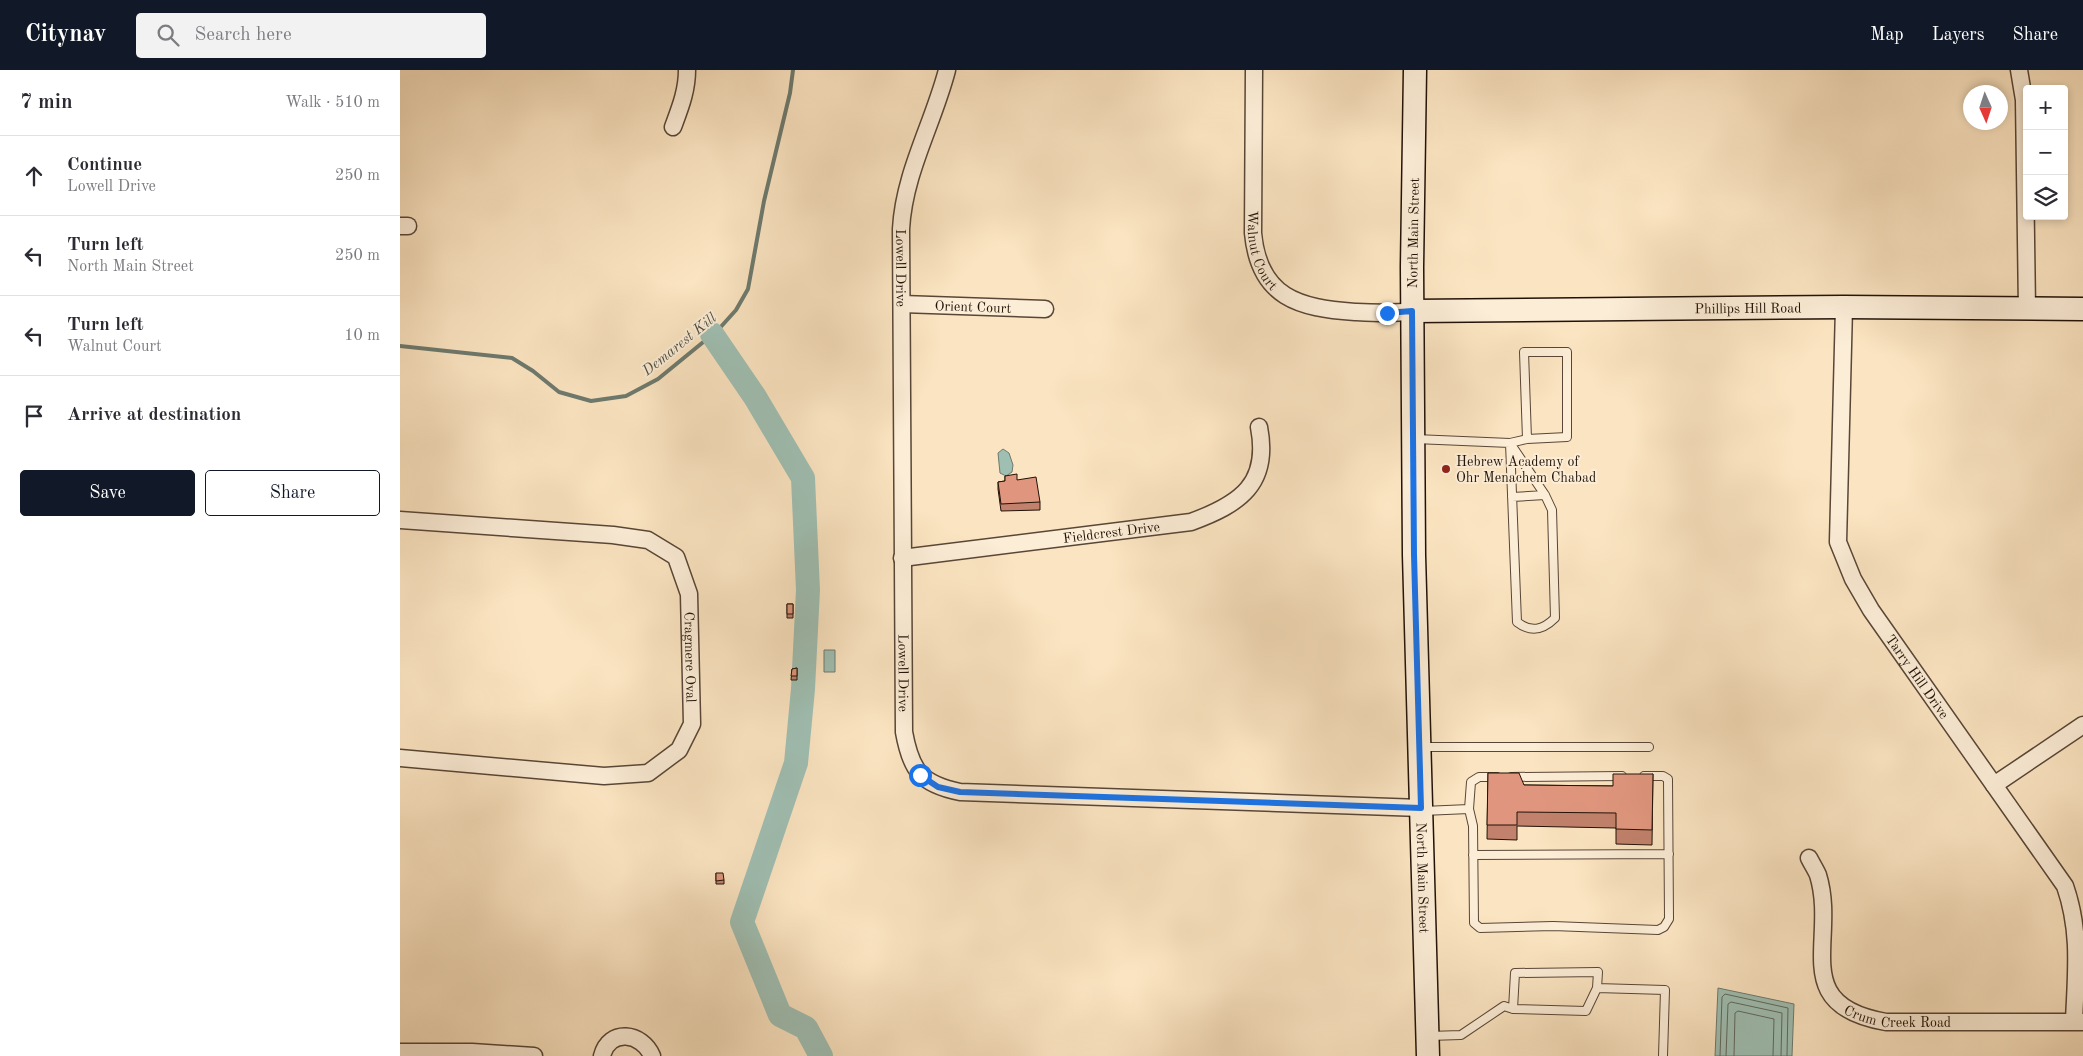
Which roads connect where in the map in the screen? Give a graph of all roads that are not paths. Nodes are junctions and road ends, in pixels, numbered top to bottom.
1 (686, 70) edge
2 (947, 70) edge
3 (1254, 70) edge
4 (1415, 70) edge
5 (2019, 70) edge
6 (672, 128) dead end
7 (902, 304) junction
8 (1844, 307) junction
9 (1045, 309) dead end
10 (2027, 309) junction
11 (2083, 309) edge
12 (1412, 311) junction
13 (1259, 427) dead end
14 (1413, 439) junction
15 (1527, 439) junction
16 (1510, 443) junction
17 (1545, 495) junction
18 (1512, 497) junction
19 (400, 520) edge
20 (902, 558) junction
21 (2083, 725) edge
22 (1421, 747) junction
23 (1649, 747) dead end
24 (400, 758) edge
25 (1994, 785) junction
26 (1469, 809) junction
27 (1421, 810) junction
28 (1669, 854) junction
29 (1473, 855) junction
30 (1809, 858) dead end
31 (1597, 988) junction
32 (1513, 1009) junction
33 (2078, 1021) edge
34 (1428, 1046) edge
35 (400, 1052) edge
36 (534, 1056) edge
37 (602, 1056) edge
38 (652, 1056) edge
39 (1663, 1056) edge

1 - 6 street
2 - 7 street, Lowell Drive
3 - 12 street, Walnut Court
4 - 12 street, North Main Street
5 - 10 street
7 - 9 street, Orient Court
7 - 20 street, Lowell Drive
8 - 10 street, Phillips Hill Road
8 - 12 street, Phillips Hill Road
8 - 25 street, Tarry Hill Drive
10 - 11 street, Phillips Hill Road
12 - 14 street, North Main Street
13 - 20 street, Fieldcrest Drive
14 - 16 lane
14 - 22 street, North Main Street
15 - 15 lane
15 - 16 lane
16 - 17 lane
16 - 18 lane
17 - 18 lane
17 - 18 lane
19 - 24 street, Cragmere Oval
20 - 27 street, Lowell Drive
21 - 25 street
22 - 23 lane
22 - 27 street, North Main Street
25 - 33 street, Tarry Hill Drive
26 - 27 lane
26 - 28 lane
26 - 29 lane
27 - 34 street, North Main Street
28 - 29 lane
28 - 29 lane
30 - 33 street, Crum Creek Road
31 - 32 lane
31 - 32 lane
31 - 39 lane
32 - 34 lane
35 - 36 street
37 - 38 street

